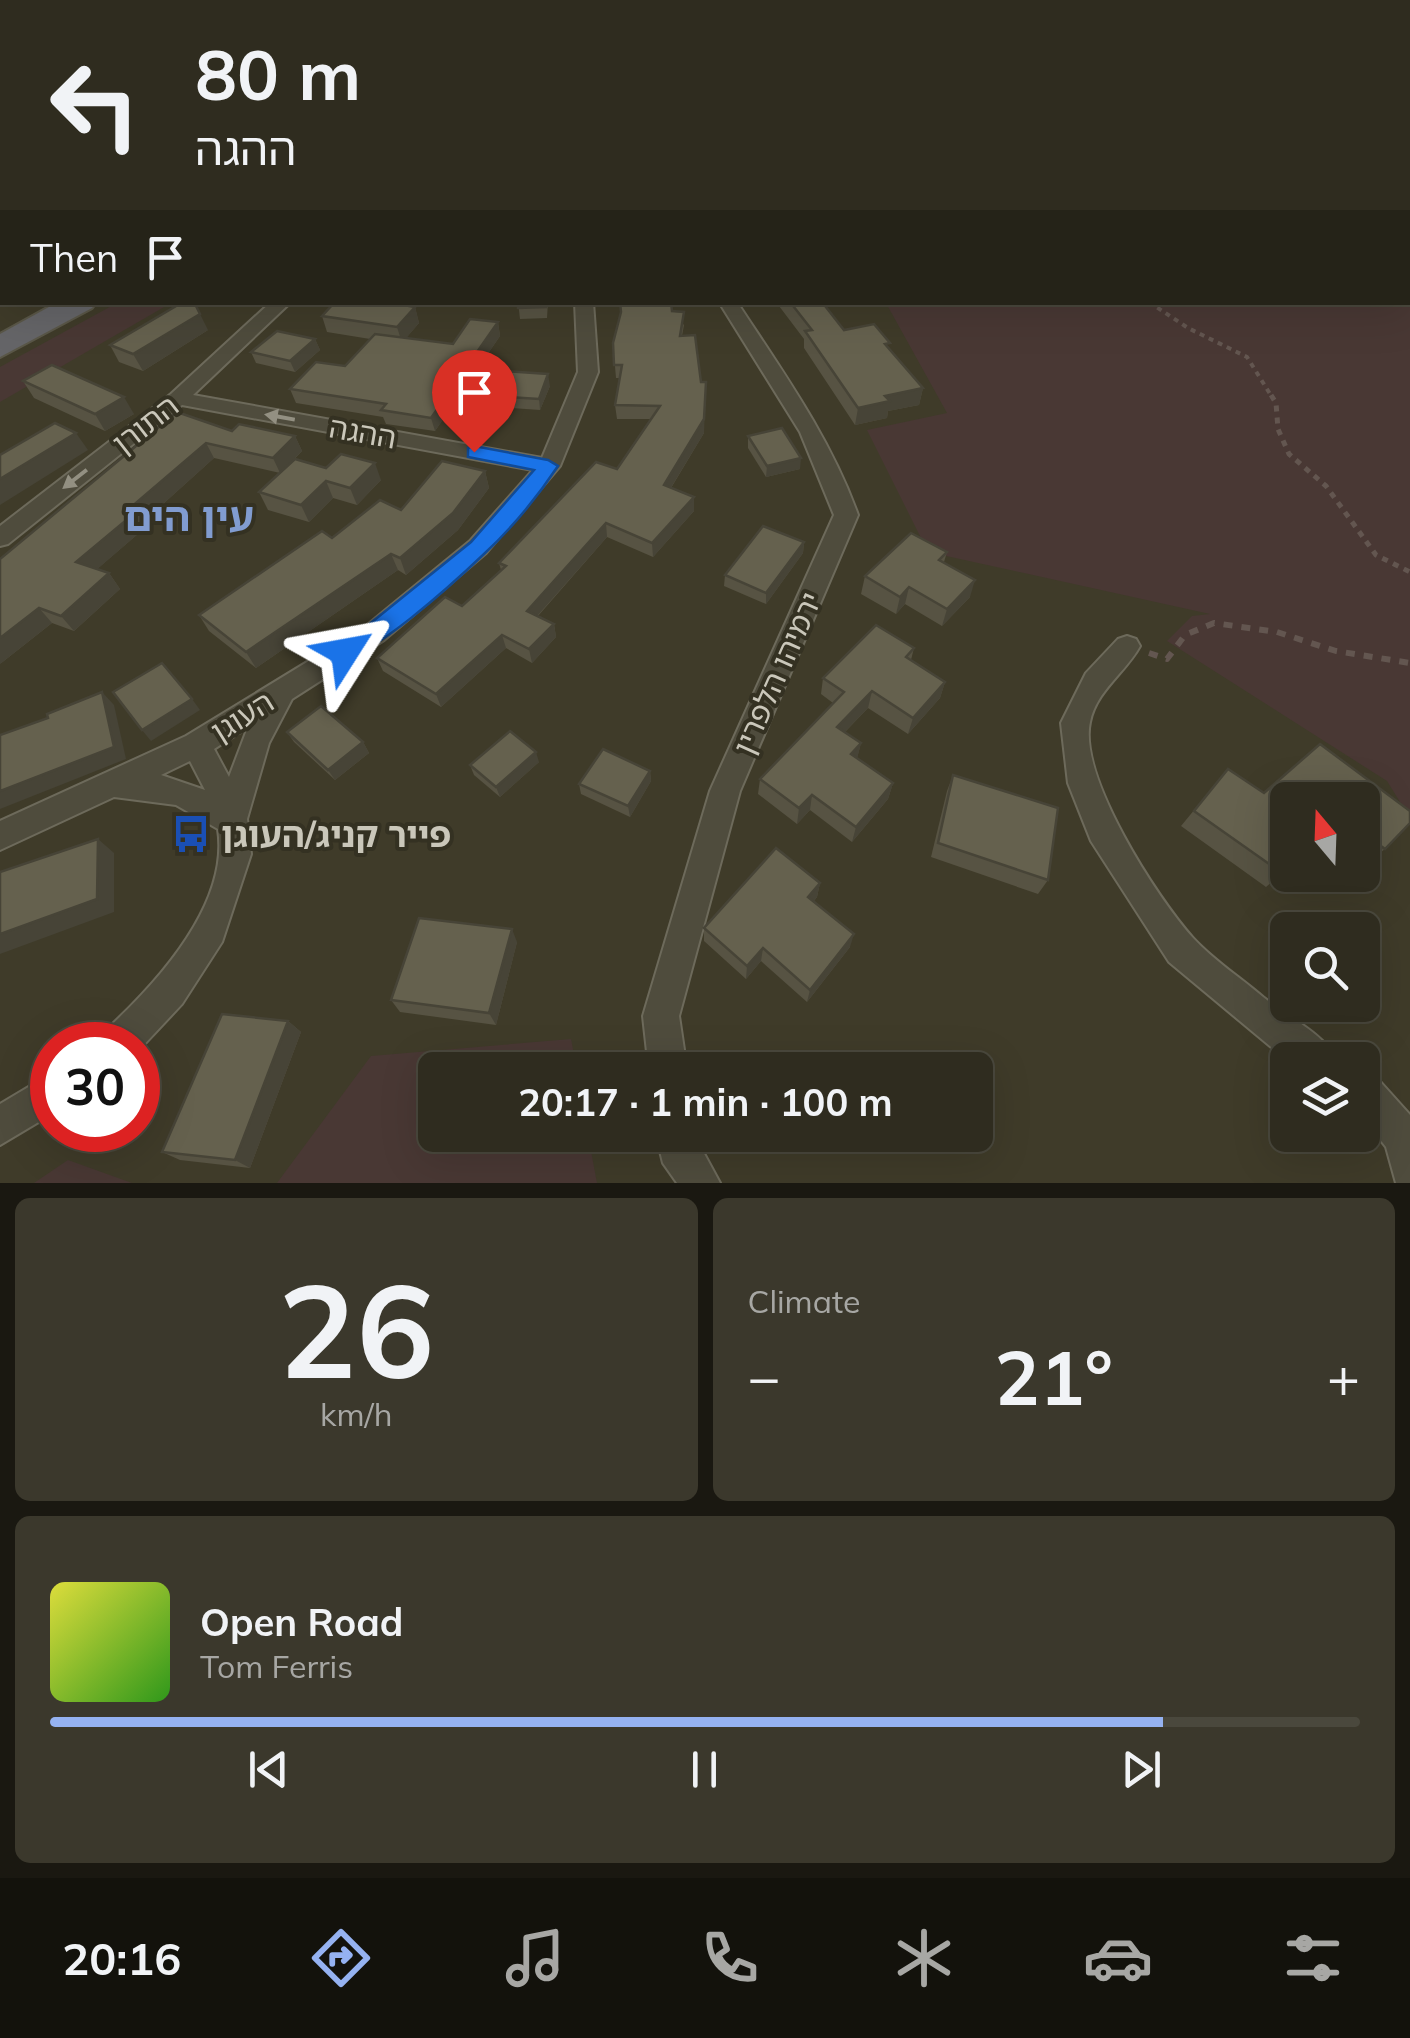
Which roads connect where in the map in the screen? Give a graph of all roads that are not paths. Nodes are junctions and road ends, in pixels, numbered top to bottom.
1 (24, 305) edge
2 (76, 305) edge
3 (279, 305) edge
4 (584, 305) edge
5 (730, 305) edge
6 (0, 318) edge
7 (0, 347) edge
8 (178, 398) junction
9 (548, 466) junction
10 (0, 538) edge
11 (1127, 646) road end
12 (284, 690) junction
13 (196, 745) junction
14 (106, 787) junction
15 (231, 820) junction
16 (0, 836) edge
17 (142, 1022) edge
18 (1292, 1042) edge
19 (666, 1052) edge
20 (30, 1106) edge
21 (1380, 1106) edge
22 (0, 1126) edge
23 (679, 1152) edge
24 (1410, 1169) edge
25 (700, 1183) edge

1 - 6 highway
2 - 7 highway
3 - 8 street, התורן
4 - 9 street, העוגן
5 - 19 street, ירמיהו הלפרין
9 -> 8 street, ההגה
8 -> 10 street, התורן
9 - 12 street, העוגן
11 - 18 street
12 - 13 street, העוגן
12 - 15 street
13 - 14 street, העוגן
13 - 15 street
14 - 15 street
14 - 16 street, העוגן
15 - 17 street
20 - 22 street
21 - 24 street
23 - 25 street

